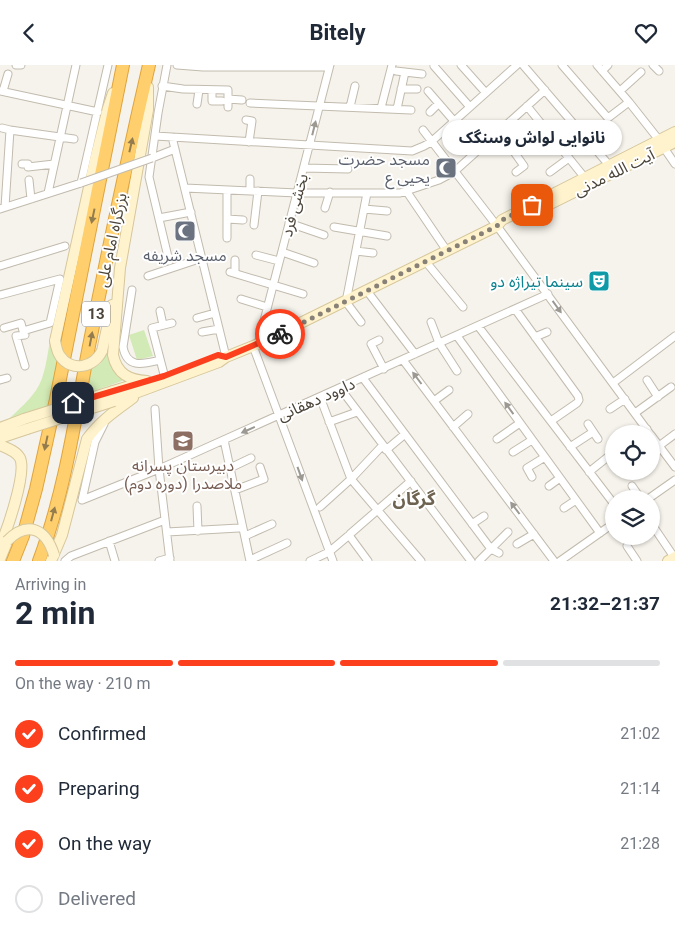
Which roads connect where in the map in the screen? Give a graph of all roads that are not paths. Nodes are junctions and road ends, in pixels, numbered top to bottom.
1 (16, 65) edge
2 (21, 65) edge
3 (76, 65) edge
4 (108, 65) edge
5 (167, 65) edge
6 (177, 65) edge
7 (461, 65) edge
8 (517, 65) edge
9 (523, 65) edge
10 (562, 65) edge
11 (608, 65) edge
12 (203, 66) edge
13 (329, 66) edge
14 (434, 66) edge
15 (123, 67) edge
16 (394, 68) edge
17 (599, 68) edge
18 (148, 69) edge
19 (641, 71) dead end
20 (405, 72) junction
21 (8, 74) dead end
22 (422, 74) dead end
23 (162, 86) junction
24 (355, 87) dead end
25 (183, 89) junction
26 (401, 89) junction
27 (417, 89) dead end
28 (199, 90) junction
29 (212, 90) junction
30 (545, 90) junction
31 (1, 91) edge
32 (428, 91) dead end
33 (620, 91) junction
34 (486, 93) junction
35 (180, 98) dead end
36 (242, 100) dead end
37 (629, 101) junction
38 (226, 102) junction
39 (250, 103) dead end
40 (197, 104) dead end
41 (438, 104) junction
42 (67, 105) junction
43 (319, 106) junction
44 (526, 106) junction
45 (350, 107) junction
46 (470, 107) junction
47 (381, 108) junction
48 (397, 109) junction
49 (411, 110) dead end
50 (98, 112) junction
51 (430, 113) dead end
52 (246, 120) dead end
53 (454, 121) junction
54 (423, 130) dead end
55 (500, 132) junction
56 (675, 132) edge
57 (154, 136) junction
58 (60, 137) junction
59 (172, 137) junction
60 (74, 139) dead end
61 (431, 141) junction
62 (249, 142) junction
63 (675, 142) edge
64 (661, 144) junction
65 (309, 145) junction
66 (175, 149) junction
67 (152, 158) junction
68 (569, 158) junction
69 (22, 164) dead end
70 (54, 164) junction
71 (675, 164) edge
72 (304, 168) junction
73 (348, 169) dead end
74 (612, 169) junction
75 (454, 172) junction
76 (516, 172) dead end
77 (550, 172) dead end
78 (585, 177) junction
79 (250, 179) dead end
80 (29, 180) dead end
81 (80, 183) junction
82 (185, 188) junction
83 (227, 190) junction
84 (254, 191) junction
85 (330, 192) junction
86 (406, 192) junction
87 (48, 193) junction
88 (297, 193) junction
89 (367, 193) junction
90 (31, 199) junction
91 (2, 208) edge
92 (325, 208) dead end
93 (364, 209) junction
94 (387, 211) dead end
95 (191, 212) junction
96 (159, 218) junction
97 (227, 219) junction
98 (243, 220) dead end
99 (289, 223) junction
100 (254, 225) dead end
101 (497, 226) junction
102 (334, 227) dead end
103 (360, 232) junction
104 (324, 235) dead end
105 (387, 236) dead end
106 (228, 238) dead end
107 (65, 246) dead end
108 (282, 251) junction
109 (356, 251) junction
110 (447, 251) junction
111 (373, 253) dead end
112 (256, 255) dead end
113 (202, 259) junction
114 (235, 260) dead end
115 (169, 261) dead end
116 (279, 261) junction
117 (426, 262) junction
118 (314, 263) dead end
119 (0, 266) edge
120 (120, 268) junction
121 (148, 276) dead end
122 (273, 285) junction
123 (132, 290) dead end
124 (367, 291) junction
125 (303, 294) dead end
126 (548, 294) junction
127 (0, 295) edge
128 (241, 299) dead end
129 (346, 302) junction
130 (267, 307) junction
131 (463, 307) dead end
132 (515, 309) junction
133 (160, 311) dead end
134 (215, 313) junction
135 (197, 318) dead end
136 (361, 322) dead end
137 (431, 322) dead end
138 (172, 323) dead end
139 (163, 325) junction
140 (478, 326) junction
141 (4, 327) dead end
142 (219, 329) junction
143 (23, 331) junction
144 (202, 332) dead end
145 (547, 332) dead end
146 (457, 335) junction
147 (535, 337) junction
148 (672, 338) edge
149 (379, 339) dead end
150 (439, 343) junction
151 (255, 345) junction
152 (675, 347) edge
153 (415, 355) junction
154 (226, 357) junction
155 (403, 360) junction
156 (160, 361) junction
157 (25, 366) dead end
158 (384, 369) junction
159 (457, 371) dead end
160 (363, 378) junction
161 (165, 379) junction
162 (647, 381) dead end
163 (613, 383) junction
164 (148, 384) junction
165 (671, 387) dead end
166 (340, 388) junction
167 (449, 390) dead end
168 (114, 396) junction
169 (320, 397) junction
170 (658, 397) junction
171 (625, 399) junction
172 (434, 401) junction
173 (155, 409) dead end
174 (610, 409) dead end
175 (358, 412) junction
176 (635, 413) junction
177 (110, 414) junction
178 (468, 414) dead end
179 (278, 416) junction
180 (551, 421) junction
181 (329, 422) junction
182 (520, 423) junction
183 (588, 424) dead end
184 (644, 425) edge
185 (454, 427) junction
186 (0, 428) edge
187 (593, 432) junction
188 (405, 434) junction
189 (675, 434) edge
190 (0, 437) edge
191 (497, 439) dead end
192 (598, 439) dead end
193 (224, 440) junction
194 (532, 440) junction
195 (0, 445) edge
196 (660, 446) joint
197 (384, 447) junction
198 (570, 447) junction
199 (513, 452) dead end
200 (545, 457) junction
201 (251, 459) dead end
202 (605, 461) edge
203 (260, 467) dead end
204 (675, 467) edge
205 (230, 468) junction
206 (160, 469) junction
207 (589, 472) junction
208 (532, 477) dead end
209 (560, 478) junction
210 (351, 479) junction
211 (675, 480) edge
212 (410, 481) junction
213 (549, 486) dead end
214 (632, 486) dead end
215 (235, 490) junction
216 (635, 490) edge
217 (660, 491) edge
218 (605, 492) edge
219 (576, 500) junction
220 (197, 506) dead end
221 (320, 507) dead end
222 (564, 507) dead end
223 (378, 510) junction
224 (484, 516) dead end
225 (165, 520) junction
226 (272, 524) dead end
227 (472, 524) junction
228 (238, 528) dead end
229 (605, 529) edge
230 (198, 531) junction
231 (167, 532) junction
232 (508, 532) dead end
233 (600, 533) junction
234 (534, 534) junction
235 (244, 535) junction
236 (349, 536) junction
237 (660, 538) edge
238 (109, 541) junction
239 (4, 543) edge
240 (287, 543) dead end
241 (517, 544) dead end
242 (627, 546) dead end
243 (491, 549) junction
244 (329, 552) junction
245 (499, 553) dead end
246 (52, 558) edge
247 (672, 558) edge
248 (0, 559) edge
249 (170, 559) edge
250 (250, 560) edge
251 (563, 560) edge
252 (13, 561) edge
253 (38, 561) edge
254 (65, 561) edge
255 (115, 561) edge
256 (159, 561) edge
257 (310, 561) edge
258 (332, 561) edge
259 (368, 561) edge
260 (420, 561) edge
261 (471, 561) edge
262 (479, 561) edge
263 (554, 561) edge
264 (637, 561) edge

1 - 2 street
3 - 42 street
4 - 50 street
5 - 23 street
6 - 12 street
7 - 34 street
8 - 34 street
9 - 30 street
10 - 37 street
11 - 17 street
12 - 13 street
13 - 43 street, بخشی فرد
14 - 46 street
15 - 120 main road, bridge
15 -> 252 highway, بزرگراه امام علی / 13
16 - 20 street
16 - 47 street
17 - 33 street
18 - 120 main road
253 -> 18 highway, بزرگراه امام علی / 13
19 - 33 street
20 - 22 street
20 - 26 street
21 - 31 street
23 - 25 street
23 - 57 street
24 - 45 street
25 - 28 street
25 - 35 street
26 - 27 street
26 - 48 street
28 - 29 street
28 - 40 street
29 - 38 street
29 - 38 street
30 - 44 street
30 - 74 street
31 - 42 street
32 - 41 street
33 - 37 street
34 - 46 street
36 - 38 street
37 - 64 street
39 - 43 street
41 - 51 street
41 - 53 street
42 - 50 street
42 - 58 street
43 - 45 street
65 -> 43 street, بخشی فرد
44 - 55 street
44 - 68 street
45 - 47 street
46 - 53 street
47 - 48 street
48 - 49 street
50 - 81 street
52 - 62 street
53 - 61 street
54 - 61 street
55 - 75 street
55 - 76 street
56 - 64 main road, آیت الله مدنی
57 - 59 street
57 - 67 street
58 - 60 street
58 - 70 street
58 - 91 street
59 - 62 street
59 - 66 street
61 - 65 street
61 - 75 street
62 - 65 street
63 - 64 main road, آیت الله مدنی
64 - 71 street
64 - 74 main road, آیت الله مدنی
65 - 72 street, بخشی فرد
66 - 67 street
66 - 82 street
67 - 81 street, bridge
67 - 96 street
68 - 77 street
68 - 78 street
69 - 70 street
70 - 87 street
72 - 73 street
72 - 88 street, بخشی فرد
74 - 78 main road, آیت الله مدنی
74 - 101 main road, آیت الله مدنی
75 - 86 street
75 - 101 street
78 - 101 main road, آیت الله مدنی
79 - 84 street
80 - 90 street
81 - 87 street
82 - 83 street
82 - 95 street
83 - 84 street
83 - 97 street
84 - 88 street
84 - 100 street
85 - 88 street
85 - 89 street
85 - 92 street
86 - 89 street
86 - 110 street
87 - 90 street
88 - 99 street, بخشی فرد
89 - 93 street
90 - 91 street
93 - 94 street
93 - 103 street
95 - 96 street
95 - 113 street
96 - 115 street
97 - 98 street
97 - 106 street
99 - 104 street
99 - 108 street, بخشی فرد
101 - 110 main road, آیت الله مدنی
101 - 126 street
102 - 103 street
103 - 105 street
103 - 109 street
107 - 119 street
108 - 116 street, بخشی فرد
108 - 118 street
109 - 111 street
109 - 129 street
110 - 117 main road, آیت الله مدنی
112 - 116 street
113 - 121 street
113 - 134 street
114 - 122 street
116 - 122 street, بخشی فرد
117 - 124 main road, آیت الله مدنی
117 - 131 street
120 - 164 main road
122 - 125 street
122 - 130 street, بخشی فرد
123 - 156 street
124 - 129 main road, آیت الله مدنی
124 - 153 street
126 - 132 street, داوود دهقانی
126 -> 163 street
127 - 143 street
128 - 130 street
129 - 136 street
129 - 151 main road, آیت الله مدنی
130 - 151 street, بخشی فرد
132 - 140 street, داوود دهقانی
132 - 147 street
133 - 139 street
134 - 135 street
134 - 142 street
137 - 150 street
138 - 139 street
139 - 156 street
140 - 146 street, داوود دهقانی
140 - 180 street
141 - 143 street
142 - 144 street
142 - 154 street
143 - 157 street
145 - 147 street
146 - 150 street, داوود دهقانی
182 -> 146 street
147 - 180 street
148 - 152 street
148 - 163 street
149 - 158 street
150 - 153 street, داوود دهقانی
150 - 159 street
151 - 154 main road, آیت الله مدنی
151 - 179 street
153 - 155 street, داوود دهقانی
154 - 161 main road, آیت الله مدنی
155 - 158 street, داوود دهقانی
172 -> 155 street
156 - 161 street
158 - 160 street, داوود دهقانی
160 - 166 street, داوود دهقانی
160 - 188 street
161 - 164 main road, آیت الله مدنی
162 - 170 street
163 - 171 street
164 - 168 main road, آیت الله مدنی
164 - 177 main road
165 - 170 street
166 - 169 street, داوود دهقانی
166 - 175 street
167 - 172 street
168 - 186 main road, bridge
168 - 190 main road, bridge
169 - 179 street, داوود دهقانی
169 - 181 street
170 - 176 street
171 - 174 street
171 - 176 street
172 - 185 street
173 - 206 street
175 - 181 street
175 - 197 street
176 - 184 street
177 - 206 street, داوود دهقانی
177 - 246 main road
178 - 185 street
179 -> 193 street, داوود دهقانی
179 -> 244 street
180 - 198 street
181 - 210 street
182 - 191 street
182 - 194 street
183 - 187 street
234 -> 185 street
187 - 192 street
187 - 198 street
188 - 197 street
188 - 227 street
189 - 196 street
193 - 205 street
193 - 206 street, داوود دهقانی
194 - 199 street
194 - 200 street
195 - 239 main road
196 - 204 street
197 - 210 street
197 - 212 street
198 - 207 street
200 - 208 street
200 - 209 street
201 - 205 street
202 - 207 street
203 - 215 street
205 - 215 street
206 - 225 street
207 - 218 street
209 - 213 street
209 - 219 street
210 - 221 street
210 - 223 street
211 - 217 street
212 - 223 street
212 - 261 street
214 - 216 street
215 - 235 street
219 - 222 street
219 - 233 street
220 - 230 street
223 - 236 street
223 - 260 street
224 - 227 street
225 - 231 street
225 - 238 street
226 - 235 street
227 - 243 street
228 - 230 street
229 - 233 street
230 - 231 street
231 - 249 street
232 - 243 street
233 - 251 street
234 - 241 street
234 - 263 street
235 - 250 street
236 - 244 street
236 - 259 street
237 - 247 street
238 - 254 street
238 - 255 street
239 - 246 main road, bridge
239 - 248 main road
240 - 250 street
242 - 264 street
243 - 245 street
243 - 262 street
244 - 257 street
244 - 258 street
249 - 256 street

